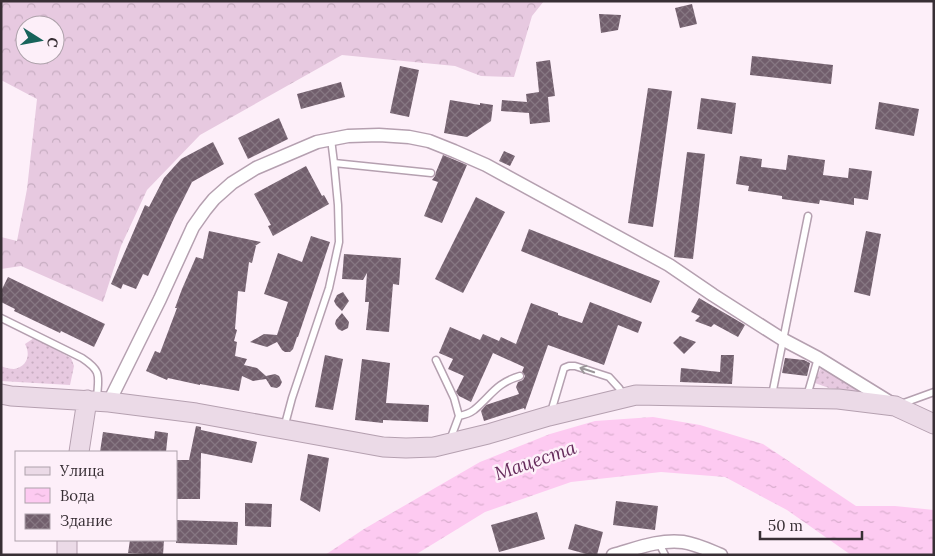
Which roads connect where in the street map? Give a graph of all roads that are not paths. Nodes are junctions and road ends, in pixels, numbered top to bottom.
1 (331, 139) junction
2 (334, 163) junction
3 (431, 173) dead end
4 (808, 216) dead end
5 (1, 318) edge
6 (782, 338) junction
7 (818, 358) junction
8 (436, 360) dead end
9 (520, 376) dead end
10 (934, 392) edge
11 (1, 394) edge
12 (625, 397) junction
13 (771, 398) junction
14 (806, 399) junction
15 (98, 401) junction
16 (895, 406) junction
17 (459, 416) junction
18 (549, 416) junction
19 (934, 424) edge
20 (284, 429) junction
21 (448, 444) junction
22 (79, 451) edge
23 (67, 541) edge
24 (658, 542) junction
25 (67, 555) edge
26 (613, 555) edge
27 (665, 555) edge
28 (720, 555) edge

1 - 2 lane
1 - 6 street
1 - 15 street
2 - 3 lane
2 - 20 lane
4 - 6 lane
5 - 15 lane
6 - 7 street
6 - 13 lane
7 - 14 lane
7 - 16 street
8 - 17 lane
9 - 17 lane
10 - 16 lane
11 - 15 main road
12 - 13 main road
12 - 18 main road
12 -> 18 lane
13 - 14 main road
14 - 16 main road
15 - 20 main road
15 - 22 main road
16 - 19 main road
17 - 21 lane
18 - 21 main road
20 - 21 main road
23 - 25 main road
24 - 26 street
24 - 27 lane
24 - 28 street

